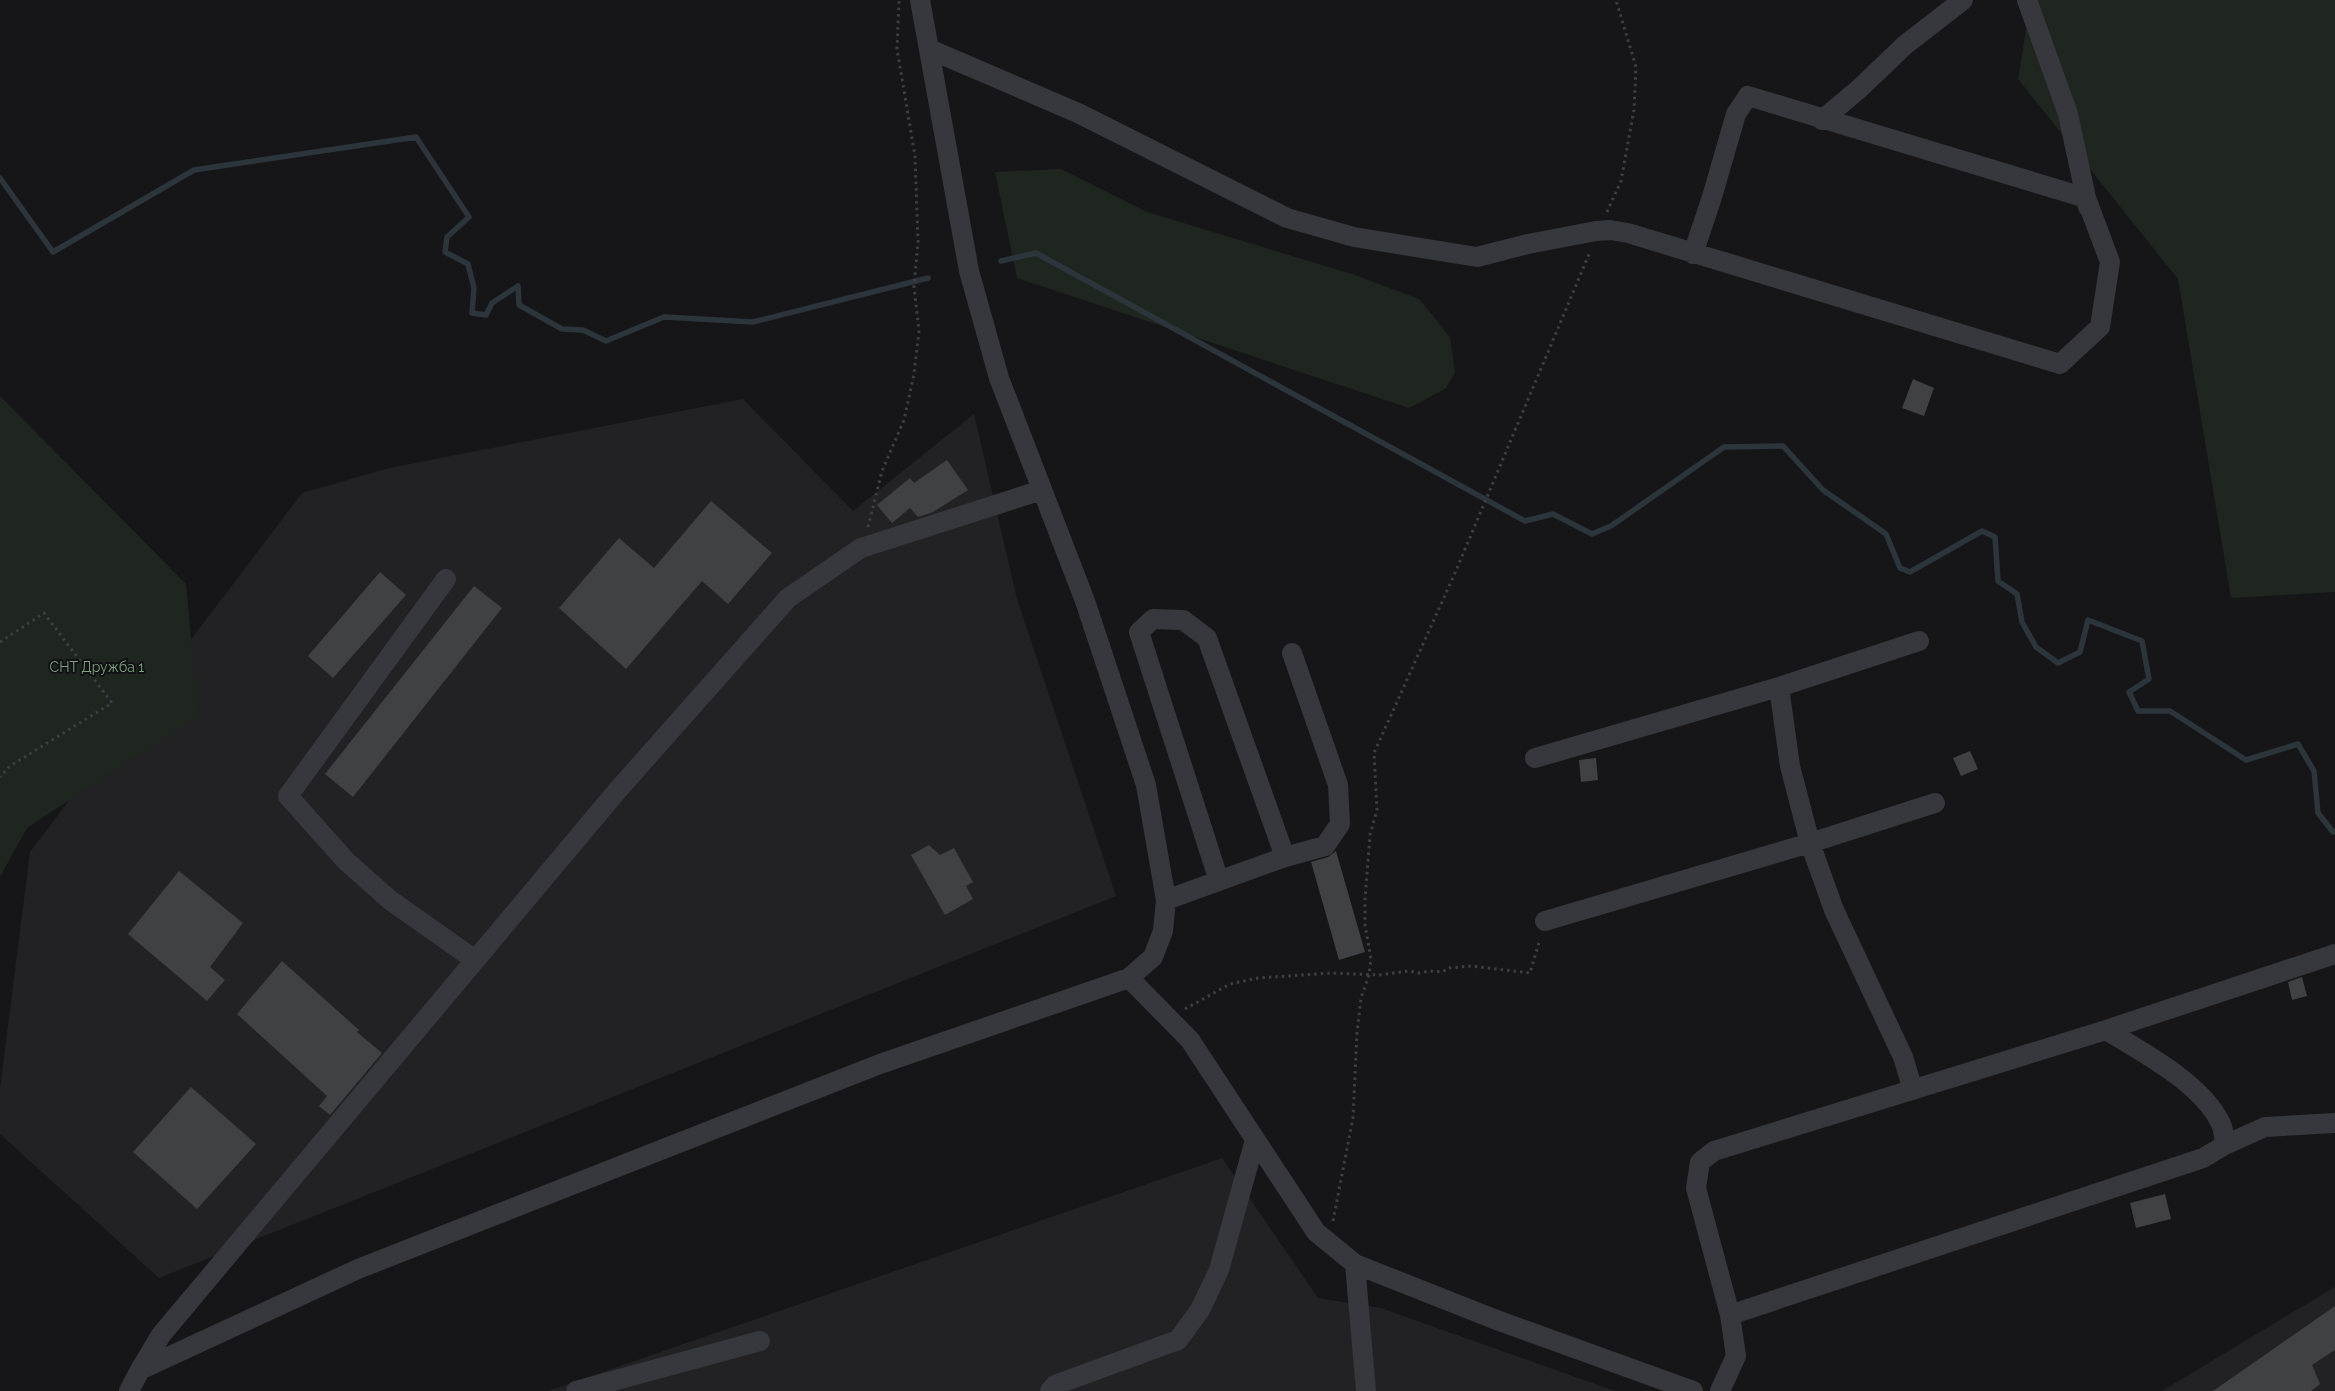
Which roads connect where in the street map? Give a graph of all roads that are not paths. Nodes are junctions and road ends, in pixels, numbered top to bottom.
1 (920, 0) edge
2 (1963, 0) edge
3 (2027, 0) edge
4 (928, 49) junction
5 (1822, 120) junction
6 (2088, 207) junction
7 (1693, 254) junction
8 (1042, 490) junction
9 (446, 579) dead end
10 (1919, 640) dead end
11 (1292, 653) dead end
12 (1779, 687) junction
13 (1535, 758) dead end
14 (1935, 803) dead end
15 (1810, 843) junction
16 (1285, 856) junction
17 (1219, 881) junction
18 (1166, 900) junction
19 (1545, 921) road end
20 (2335, 954) edge
21 (475, 960) junction
22 (1129, 978) junction
23 (2106, 1030) junction
24 (1913, 1090) junction
25 (2335, 1123) edge
26 (1255, 1140) junction
27 (2225, 1144) junction
28 (1355, 1264) junction
29 (1730, 1314) junction
30 (760, 1341) dead end
31 (140, 1370) junction
32 (128, 1391) edge
33 (576, 1391) edge
34 (1050, 1391) edge
35 (1366, 1391) edge
36 (1693, 1391) edge
37 (1720, 1391) edge

1 - 4 street
2 - 5 street
3 - 6 street
4 - 7 street
4 - 8 street
5 - 6 street
5 - 7 street
6 - 7 street
8 - 18 street
8 - 21 street
9 - 21 street
10 - 12 street
11 - 16 street
12 - 13 street
12 - 15 street
14 - 15 street
15 - 19 street
15 - 24 street
16 - 17 street
16 - 17 street
17 - 18 street
18 - 22 street
20 - 23 street
21 - 31 street
22 - 26 street
22 - 31 street
23 - 24 street
23 - 27 street
24 - 29 street
25 - 27 street
26 - 28 street
26 - 34 street
27 - 29 street
28 - 35 street
28 - 36 street
29 - 37 street
30 - 33 street
31 - 32 street

